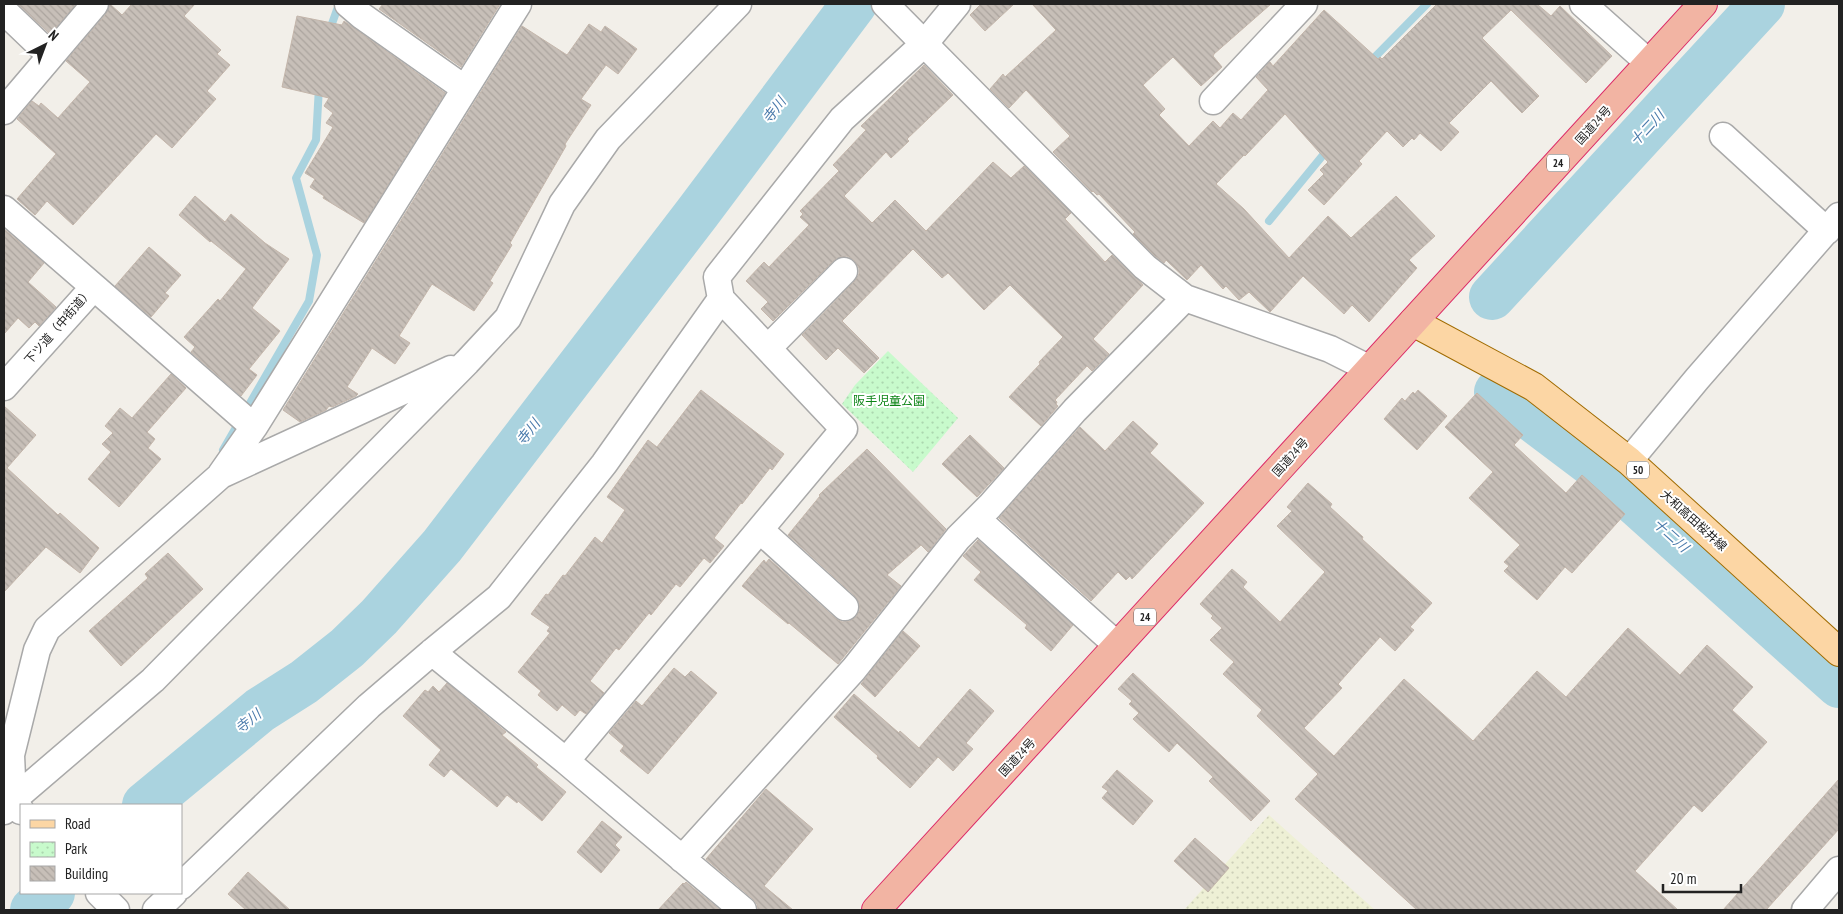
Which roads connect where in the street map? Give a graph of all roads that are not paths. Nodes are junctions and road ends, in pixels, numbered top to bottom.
1 (95, 4) edge
2 (348, 4) edge
3 (518, 4) edge
4 (738, 4) edge
5 (885, 4) edge
6 (957, 4) edge
7 (1304, 4) edge
8 (1583, 4) edge
9 (1703, 4) edge
10 (4, 11) edge
11 (922, 41) junction
12 (50, 55) junction
13 (1649, 63) junction
14 (464, 88) junction
15 (1213, 101) dead end
16 (4, 111) edge
17 (1723, 136) dead end
18 (4, 208) edge
19 (1833, 223) edge
20 (844, 271) dead end
21 (94, 287) junction
22 (1185, 298) junction
23 (721, 299) junction
24 (1413, 322) junction
25 (768, 348) junction
26 (467, 362) junction
27 (1370, 369) junction
28 (4, 387) edge
29 (254, 427) junction
30 (1629, 461) junction
31 (221, 475) junction
32 (977, 519) junction
33 (760, 530) junction
34 (845, 607) dead end
35 (1118, 646) junction
36 (432, 652) junction
37 (1839, 652) edge
38 (566, 761) junction
39 (14, 808) edge
40 (682, 859) junction
41 (1839, 870) edge
42 (182, 885) edge
43 (100, 894) edge
44 (173, 894) edge
45 (116, 910) edge
46 (156, 910) edge
47 (743, 910) edge
48 (876, 910) edge
49 (1805, 910) edge

1 - 12 street
2 - 14 street
3 - 14 street
4 - 26 street
5 - 11 street
6 - 11 street
7 - 15 street
8 - 13 street
9 - 13 highway, 国道24号 / 24
10 - 12 street
11 - 22 street
11 - 23 street
12 - 16 street
13 - 24 highway, 国道24号 / 24
14 - 29 street
17 - 19 street
18 - 21 street, 下ツ道（中街道）
19 - 30 street
20 - 25 street
21 - 28 street, 下ツ道（中街道）
21 - 29 street
22 - 27 street
22 - 32 street
23 - 25 street
23 - 36 street
24 - 27 highway, 国道24号 / 24
24 - 30 main road, 大和高田桜井線 / 50
25 - 33 street
26 - 31 street
26 - 39 street
27 - 35 highway, 国道24号 / 24
29 - 31 street
30 - 37 main road, 大和高田桜井線 / 50
31 - 39 street
32 - 35 street
32 - 40 street
33 - 34 street
33 - 38 street
35 - 48 highway, 国道24号 / 24
36 - 38 street
36 - 42 street
38 - 40 street
40 - 47 street
41 - 49 street
43 - 45 street
44 - 46 street

